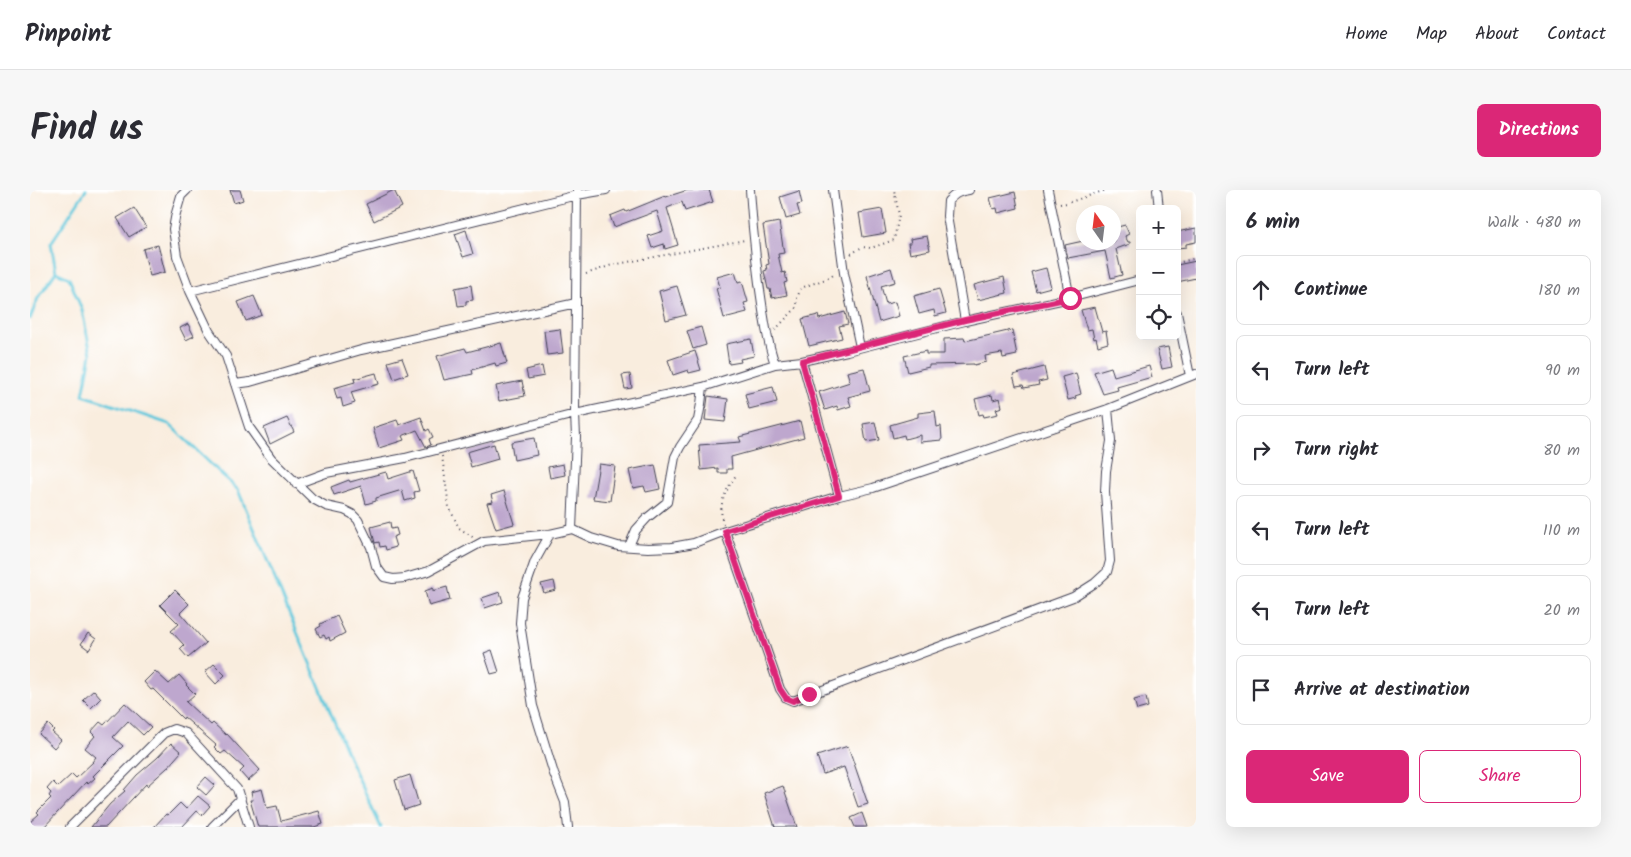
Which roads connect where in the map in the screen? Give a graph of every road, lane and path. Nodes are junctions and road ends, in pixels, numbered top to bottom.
1 (187, 190) edge
2 (606, 190) edge
3 (750, 190) edge
4 (833, 190) edge
5 (969, 190) edge
6 (1048, 190) edge
7 (1106, 190) edge
8 (1157, 190) edge
9 (577, 193) edge
10 (1051, 205) junction
11 (1159, 205) edge
12 (753, 238) junction
13 (1196, 258) edge
14 (1181, 262) edge
15 (576, 277) junction
16 (1136, 281) edge
17 (190, 290) junction
18 (1070, 298) junction
19 (576, 303) junction
20 (965, 320) junction
21 (1181, 329) edge
22 (860, 347) junction
23 (802, 361) junction
24 (775, 364) junction
25 (1193, 375) edge
26 (235, 384) junction
27 (703, 387) junction
28 (1108, 409) junction
29 (575, 414) junction
30 (441, 449) junction
31 (736, 476) dead end
32 (296, 484) junction
33 (839, 496) junction
34 (572, 529) junction
35 (725, 531) junction
36 (550, 534) junction
37 (484, 542) junction
38 (629, 546) junction
39 (241, 798) junction
40 (70, 827) edge
41 (212, 827) edge
42 (249, 827) edge
43 (568, 827) edge

1 - 17 street
2 - 9 street
3 - 12 street
4 - 22 street
5 - 20 street
6 - 10 street
7 - 10 path
8 - 11 street
9 - 15 street
9 - 17 street
10 - 18 street
12 - 15 path
12 - 24 street
13 - 14 path
15 - 19 street
16 - 18 street
17 - 26 street
18 - 20 street
19 - 26 street
19 - 29 street
20 - 22 street
21 - 25 street
22 - 23 street
23 - 24 street
23 - 33 street
24 - 27 street
25 - 28 street
26 - 32 street
27 - 29 street
27 - 38 street
28 - 33 street
28 - 35 street
29 - 30 street
29 - 34 street
30 - 32 street
30 - 37 path
31 - 35 path
32 - 37 street
33 - 35 street
34 - 36 street
34 - 38 street
35 - 38 street
36 - 37 street
36 - 43 street
39 - 40 street
39 - 41 street
39 - 42 street

